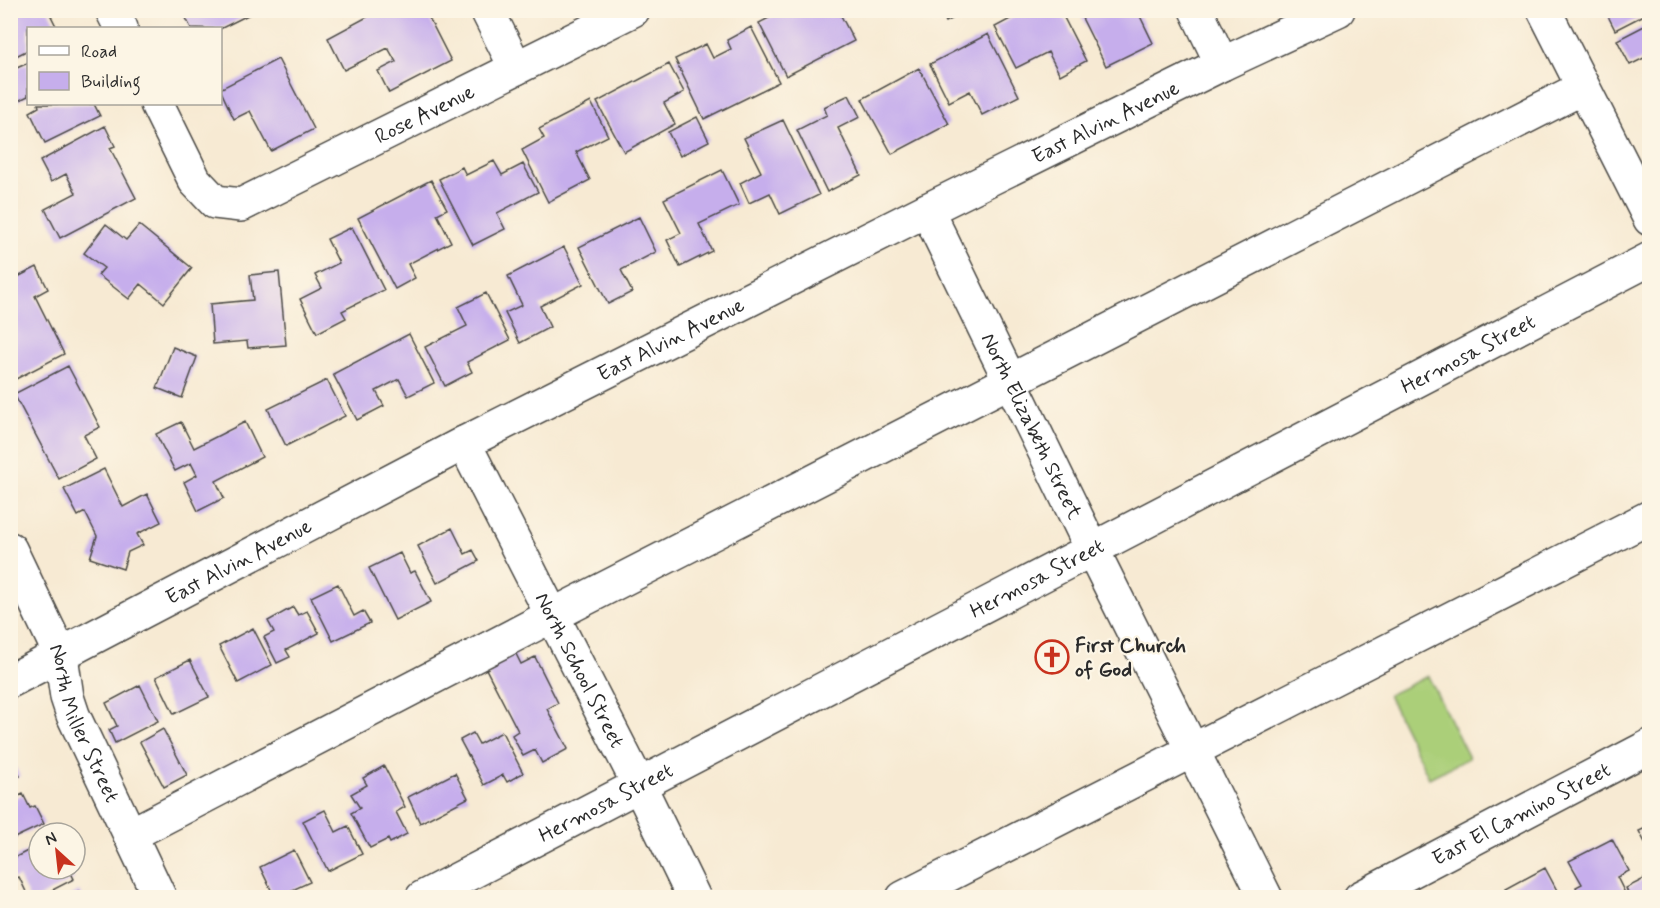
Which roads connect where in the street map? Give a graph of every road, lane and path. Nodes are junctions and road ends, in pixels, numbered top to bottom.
1 (112, 10) edge
2 (487, 10) edge
3 (633, 10) edge
4 (1196, 10) edge
5 (1338, 10) edge
6 (1544, 10) edge
7 (120, 27) edge
8 (1222, 64) junction
9 (516, 68) junction
10 (1582, 88) junction
11 (157, 105) edge
12 (927, 210) junction
13 (1650, 219) edge
14 (1650, 259) edge
15 (1010, 381) junction
16 (464, 443) junction
17 (1650, 517) edge
18 (10, 549) edge
19 (1092, 549) junction
20 (553, 615) junction
21 (61, 656) junction
22 (10, 681) edge
23 (1650, 746) edge
24 (1192, 750) junction
25 (639, 784) junction
26 (130, 836) junction
27 (160, 897) edge
28 (423, 897) edge
29 (694, 897) edge
30 (903, 897) edge
31 (1266, 897) edge
32 (1360, 897) edge

1 - 7 street
2 - 9 street
3 - 9 street, Rose Avenue
4 - 8 street
5 - 8 street, East Alvin Avenue
6 - 10 street
8 - 12 street, East Alvin Avenue
9 - 11 street, Rose Avenue
10 - 13 street
10 - 15 street
12 - 15 street, North Elizabeth Street
12 - 16 street, East Alvin Avenue
14 - 19 street, Hermosa Street
15 - 19 street, North Elizabeth Street
15 - 20 street
16 - 20 street, North School Street
16 - 21 street, East Alvin Avenue
17 - 24 street
18 - 21 street, North Miller Street
19 - 24 street, North Elizabeth Street
19 - 25 street, Hermosa Street
20 - 25 street, North School Street
20 - 26 street
21 - 22 street, East Alvin Avenue
21 - 26 street, North Miller Street
23 - 32 street, East El Camino Street
24 - 30 street
24 - 31 street, North Elizabeth Street
25 - 28 street, Hermosa Street
25 - 29 street, North School Street
26 - 27 street, North Miller Street

